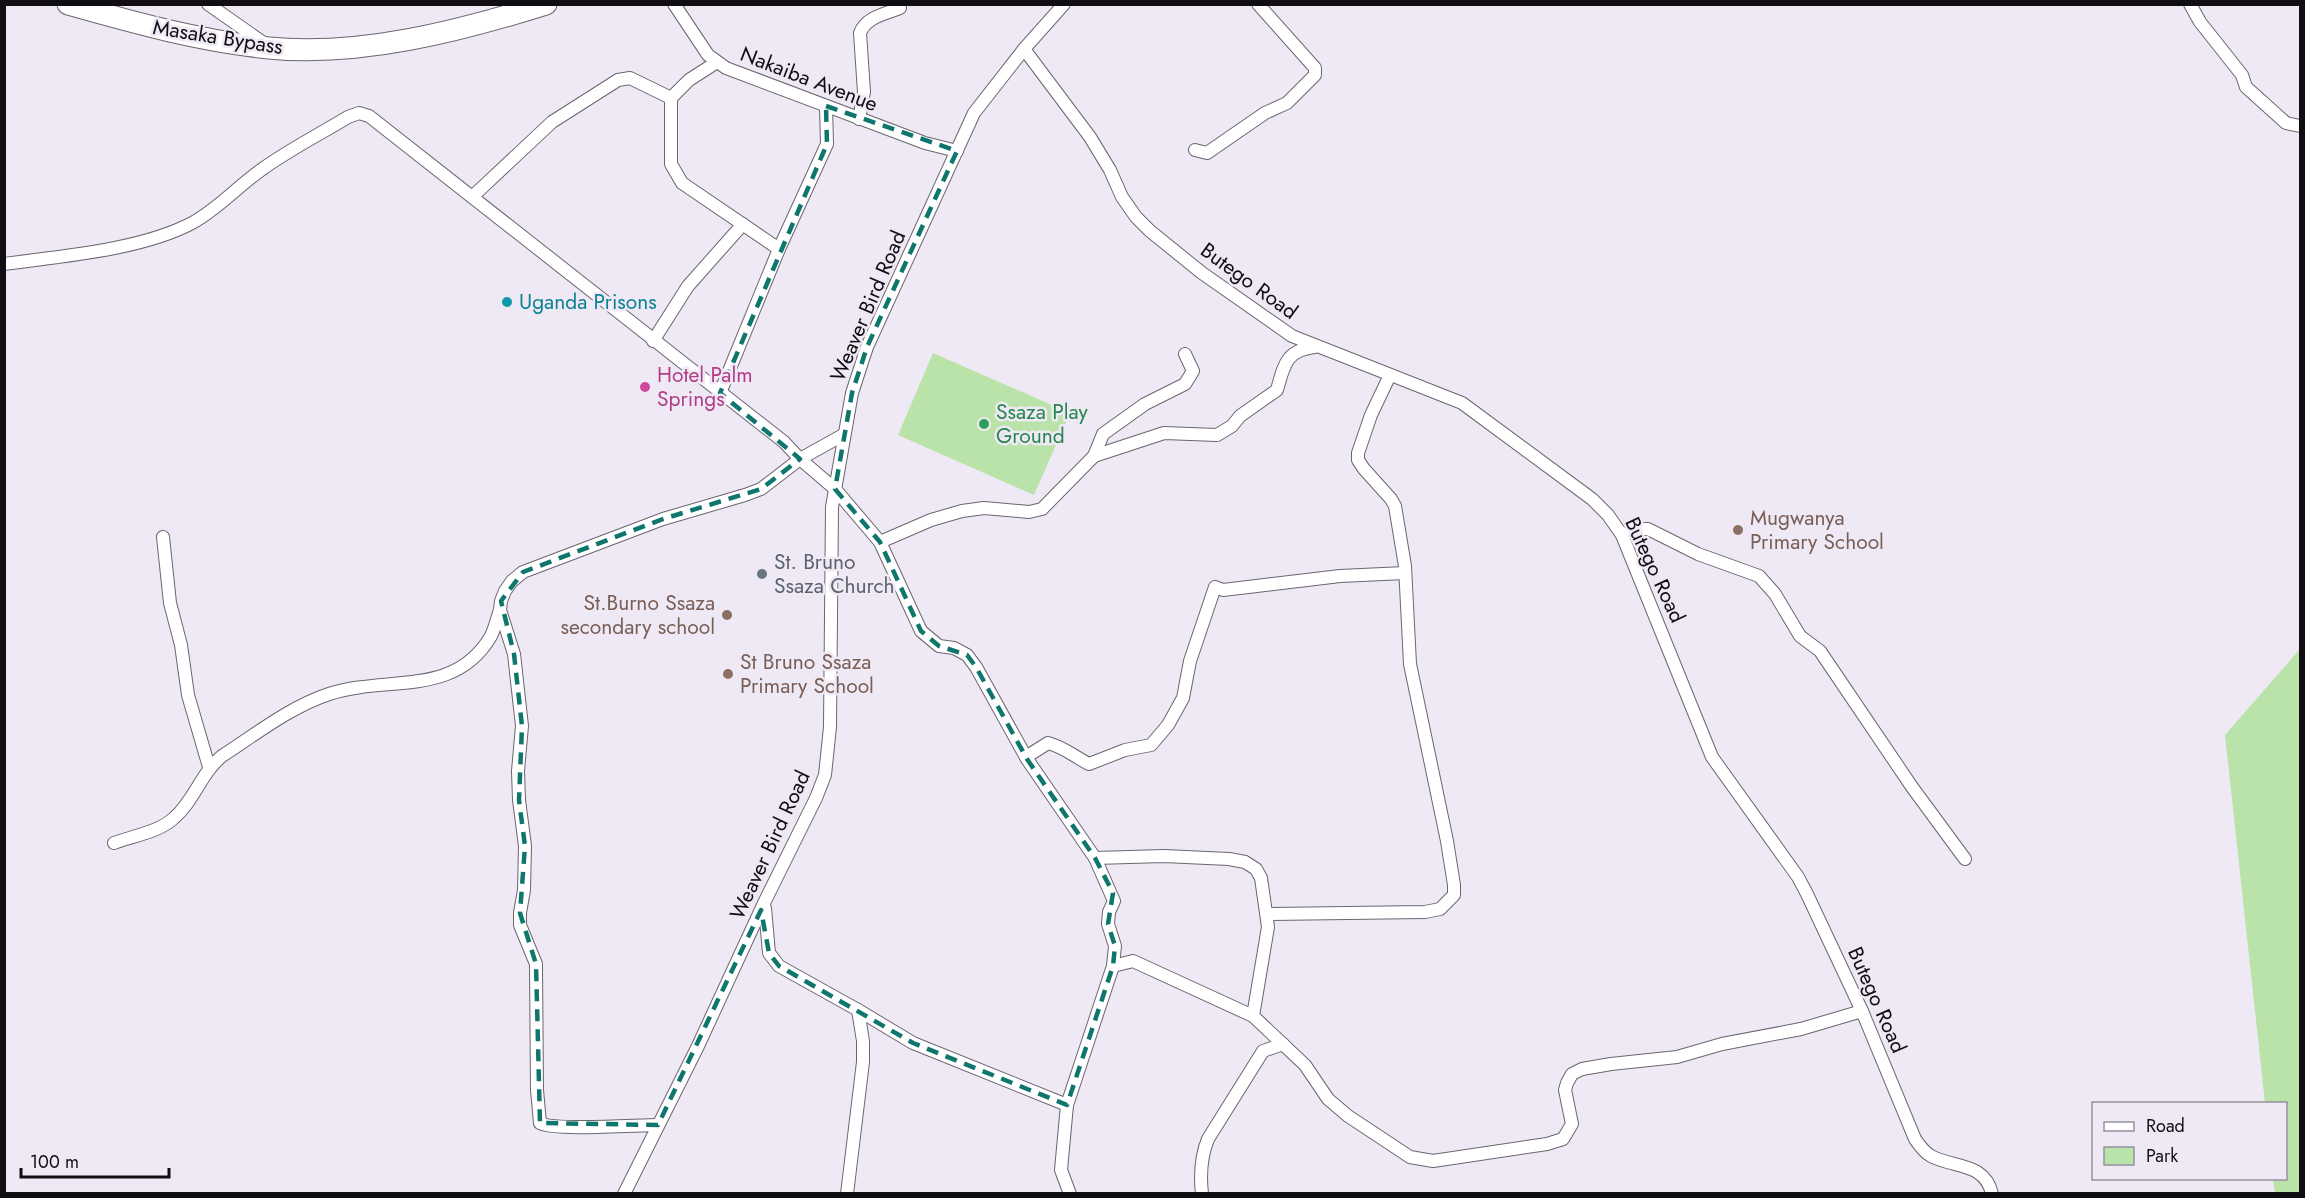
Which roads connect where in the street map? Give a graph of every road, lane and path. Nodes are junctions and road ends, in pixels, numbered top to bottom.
1 (68, 4) edge
2 (208, 4) edge
3 (546, 4) edge
4 (674, 4) edge
5 (1064, 4) edge
6 (1258, 4) edge
7 (2190, 4) edge
8 (900, 8) dead end
9 (270, 48) junction
10 (1024, 49) junction
11 (717, 62) junction
12 (671, 98) junction
13 (826, 106) junction
14 (859, 119) junction
15 (2301, 126) edge
16 (1194, 150) dead end
17 (957, 151) junction
18 (472, 197) junction
19 (743, 224) junction
20 (779, 249) junction
21 (4, 264) edge
22 (654, 340) junction
23 (1316, 347) junction
24 (1185, 354) dead end
25 (1390, 375) junction
26 (720, 393) junction
27 (843, 435) junction
28 (1094, 456) junction
29 (800, 459) junction
30 (835, 489) junction
31 (1622, 535) junction
32 (163, 537) dead end
33 (880, 542) junction
34 (1405, 573) junction
35 (500, 610) junction
36 (1026, 757) junction
37 (209, 767) junction
38 (114, 843) dead end
39 (1095, 858) junction
40 (1965, 859) dead end
41 (764, 903) junction
42 (1268, 914) junction
43 (1115, 946) junction
44 (1133, 961) junction
45 (1113, 966) junction
46 (858, 1010) junction
47 (1862, 1011) junction
48 (1253, 1016) junction
49 (1265, 1028) junction
50 (1282, 1044) junction
51 (1263, 1051) junction
52 (1067, 1105) junction
53 (658, 1125) junction
54 (624, 1194) edge
55 (847, 1194) edge
56 (1070, 1194) edge
57 (1202, 1194) edge
58 (1992, 1194) edge

1 - 9 highway, Masaka Bypass
2 - 9 street
3 - 9 highway, Masaka Bypass
4 - 11 street, Nakaiba Avenue
5 - 10 street, Weaver Bird Road
6 - 16 street
7 - 15 street
8 - 14 street
10 - 17 street, Weaver Bird Road
10 - 23 street, Butego Road
11 - 12 street
11 - 13 street, Nakaiba Avenue
12 - 18 street
12 - 19 street
13 - 14 street, Nakaiba Avenue
13 - 20 street
14 - 17 street, Nakaiba Avenue
17 - 27 street, Weaver Bird Road
18 - 21 street
18 - 22 street
19 - 20 street
19 - 22 street
20 - 26 street
22 - 26 street
23 - 25 street, Butego Road
23 - 28 street
24 - 28 street
25 - 31 street, Butego Road
25 - 34 street
26 - 29 street
27 - 29 street
27 - 30 street, Weaver Bird Road
28 - 33 street
29 - 30 street
29 - 35 street
30 - 33 street
30 - 41 street, Weaver Bird Road
31 - 40 street
31 - 47 street, Butego Road
32 - 37 street
33 - 36 street
34 - 36 street
34 - 42 street
35 - 37 street
35 - 53 street
36 - 39 street
37 - 38 street
39 - 42 street
39 - 43 street
41 - 46 street
41 - 53 street, Weaver Bird Road
42 - 48 street
43 - 44 street
43 - 45 street
44 - 45 street
44 - 48 street
45 - 52 street
46 - 52 street
46 - 55 street
47 - 50 street
47 - 58 street, Butego Road
48 - 49 street
49 - 50 street
49 - 51 street
50 - 51 street
51 - 57 street
52 - 56 street
53 - 54 street, Weaver Bird Road

